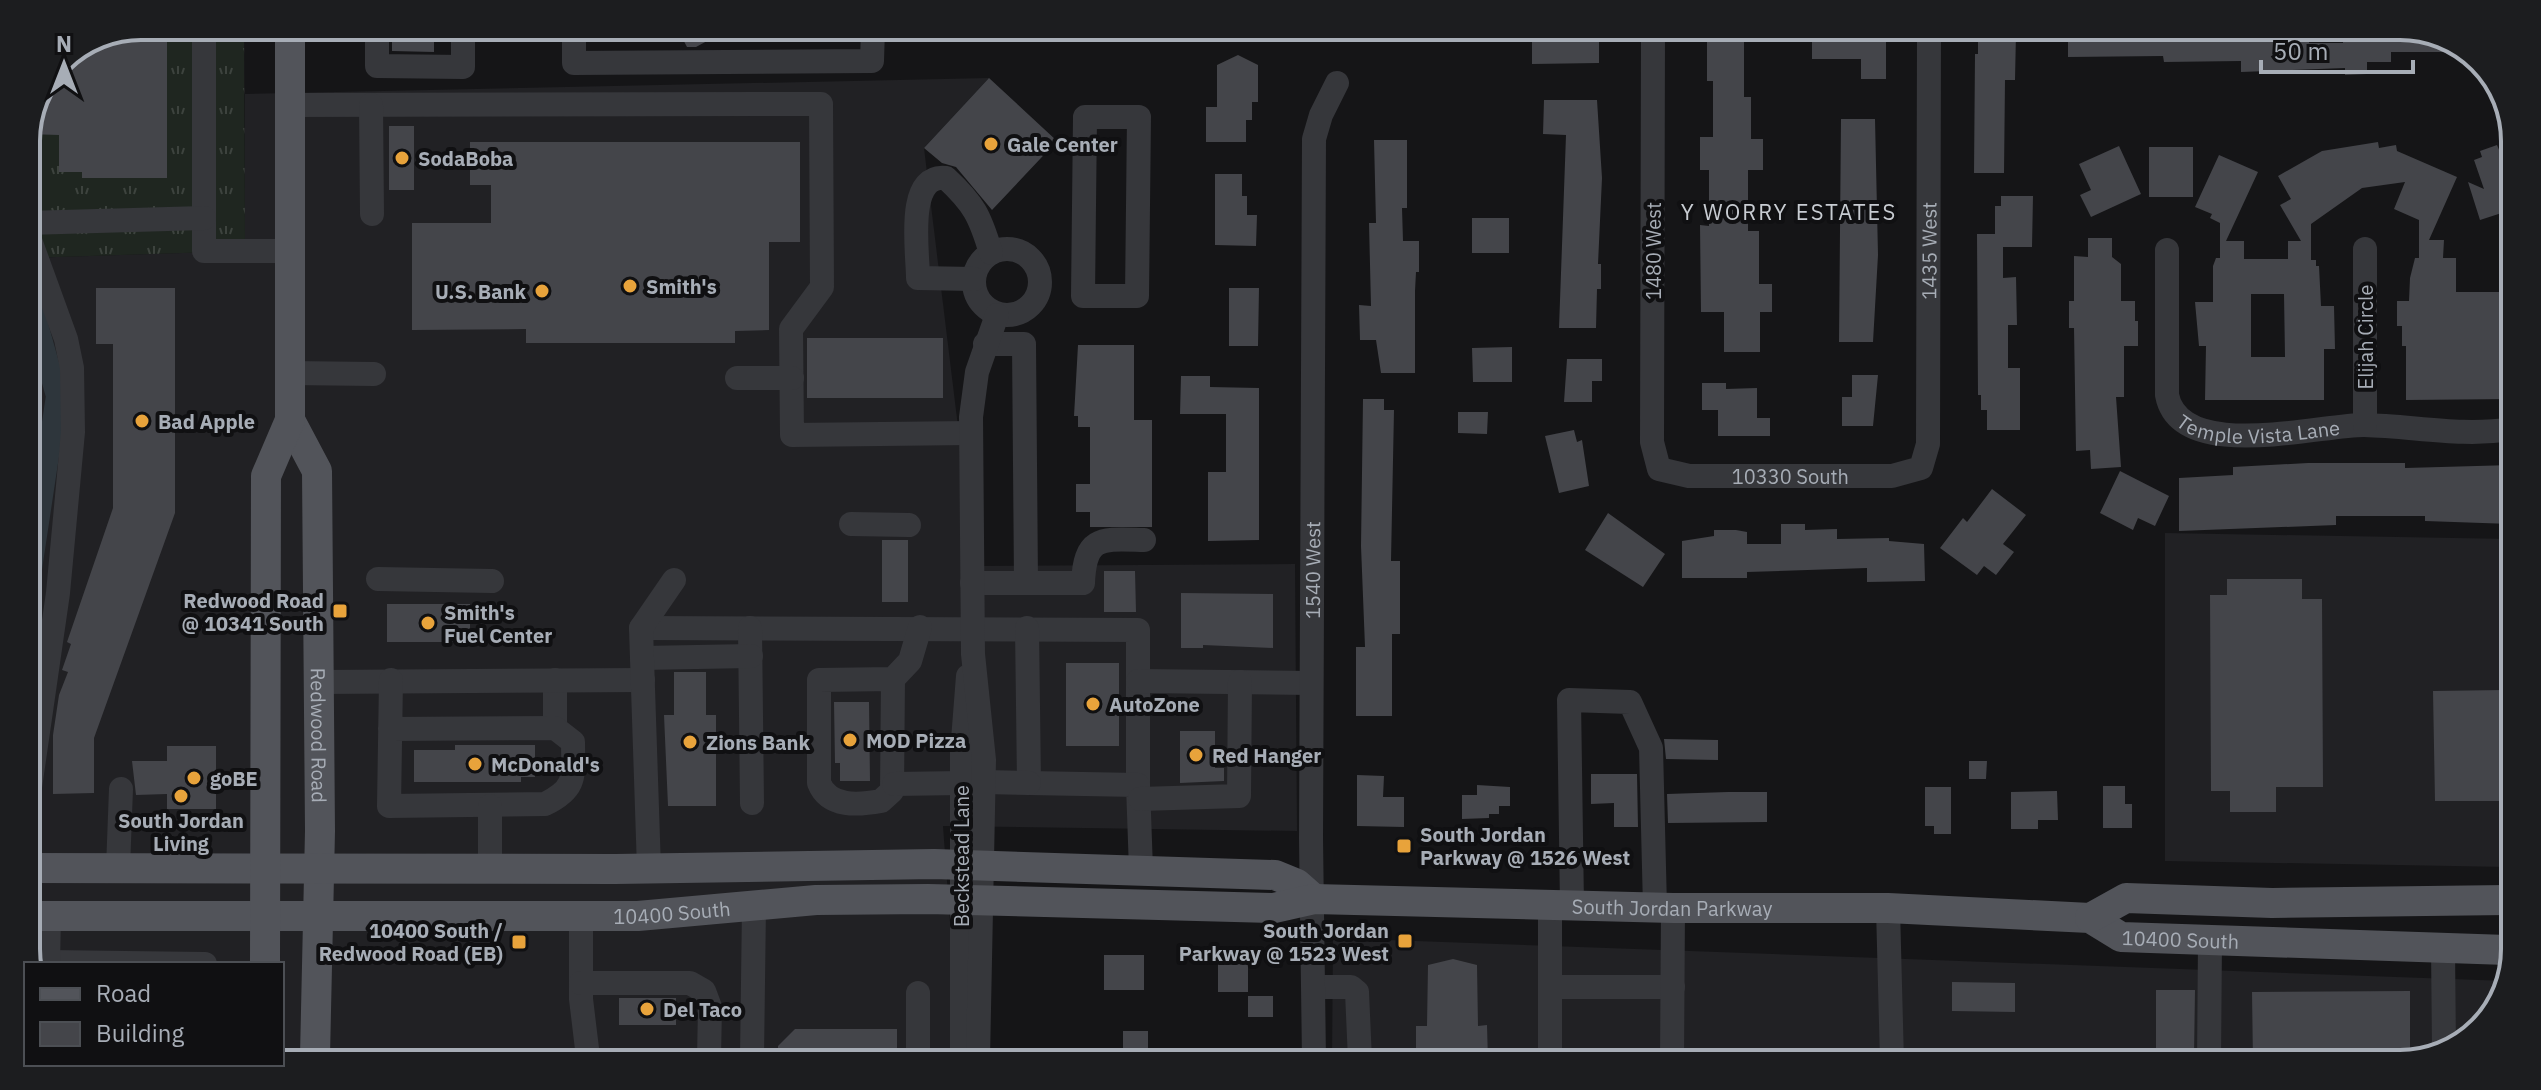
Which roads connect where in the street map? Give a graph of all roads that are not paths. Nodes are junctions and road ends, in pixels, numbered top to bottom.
1 (204, 40) edge
2 (290, 40) edge
3 (377, 40) edge
4 (463, 40) edge
5 (574, 40) edge
6 (873, 40) edge
7 (1653, 40) edge
8 (1929, 40) edge
9 (1337, 83) dead end
10 (290, 105) junction
11 (371, 105) junction
12 (372, 214) dead end
13 (204, 218) junction
14 (40, 223) edge
15 (2365, 249) dead end
16 (2167, 250) dead end
17 (290, 251) junction
18 (991, 253) junction
19 (40, 268) edge
20 (1083, 278) junction
21 (974, 279) junction
22 (1040, 279) junction
23 (997, 315) junction
24 (985, 344) junction
25 (290, 373) junction
26 (374, 374) dead end
27 (737, 378) dead end
28 (792, 378) junction
29 (290, 420) junction
30 (2365, 425) junction
31 (2501, 430) edge
32 (971, 433) junction
33 (1921, 468) joint
34 (1659, 469) joint
35 (851, 524) dead end
36 (909, 525) dead end
37 (1144, 540) dead end
38 (378, 579) dead end
39 (674, 580) dead end
40 (492, 581) dead end
41 (972, 583) junction
42 (1026, 583) junction
43 (920, 627) junction
44 (973, 627) junction
45 (641, 628) junction
46 (750, 628) junction
47 (1027, 628) junction
48 (751, 656) junction
49 (643, 669) junction
50 (893, 679) junction
51 (391, 680) junction
52 (555, 680) junction
53 (1138, 681) junction
54 (320, 682) junction
55 (1240, 682) junction
56 (1311, 683) junction
57 (40, 718) edge
58 (555, 728) junction
59 (390, 729) junction
60 (973, 782) junction
61 (1029, 783) junction
62 (894, 784) junction
63 (121, 789) dead end
64 (1139, 792) junction
65 (752, 803) dead end
66 (490, 806) junction
67 (972, 865) junction
68 (265, 867) junction
69 (40, 868) edge
70 (118, 868) junction
71 (318, 868) junction
72 (490, 869) junction
73 (649, 869) junction
74 (1141, 870) junction
75 (1314, 899) junction
76 (972, 900) junction
77 (2501, 900) edge
78 (1561, 905) junction
79 (754, 906) junction
80 (1664, 908) junction
81 (1888, 908) junction
82 (40, 916) edge
83 (265, 916) junction
84 (317, 916) junction
85 (581, 916) junction
86 (2090, 918) junction
87 (40, 925) edge
88 (2210, 939) junction
89 (2443, 947) junction
90 (2501, 950) edge
91 (48, 962) edge
92 (265, 962) edge
93 (581, 983) junction
94 (1315, 987) junction
95 (1550, 987) junction
96 (1673, 987) junction
97 (918, 993) dead end
98 (2444, 1040) edge
99 (315, 1050) edge
100 (587, 1050) edge
101 (709, 1050) edge
102 (752, 1050) edge
103 (918, 1050) edge
104 (963, 1050) edge
105 (978, 1050) edge
106 (1314, 1050) edge
107 (1360, 1050) edge
108 (1550, 1050) edge
109 (1672, 1050) edge
110 (1892, 1050) edge
111 (2209, 1050) edge

1 - 13 street
2 - 10 main road, Redwood Road
3 - 4 street
5 - 6 street
7 - 34 street, 1480 West
8 - 33 street, 1435 West
9 - 56 street, 1540 West
10 - 11 street
10 - 17 main road, Redwood Road
11 - 12 street
11 - 28 street
13 - 14 street
13 - 17 street
15 - 30 street, Elijah Circle
16 - 30 street, Temple Vista Lane
17 - 25 main road, Redwood Road
18 - 21 street
18 - 21 street
18 - 22 street
19 - 57 street
20 - 20 street
20 - 22 street
21 - 23 street
22 - 23 street
23 - 24 street, Beckstead Lane
24 - 32 street, Beckstead Lane
24 - 42 street
25 - 26 street
25 - 29 main road, Redwood Road
27 - 28 street
28 - 32 street
29 - 54 main road, Redwood Road
29 - 68 main road, Redwood Road
30 - 31 street, Temple Vista Lane
32 - 41 street, Beckstead Lane
33 - 34 street, 10330 South
35 - 36 street
37 - 42 street
38 - 40 street
39 - 45 street
41 - 42 street
41 - 44 street, Beckstead Lane
43 - 44 street
43 - 46 street
43 - 50 street
44 - 47 street
44 - 60 street, Beckstead Lane
45 - 46 street
45 - 49 street
46 - 48 street
47 - 53 street
47 - 61 street
48 - 49 street
48 - 65 street
49 - 52 street
49 - 73 street
50 - 62 street
50 - 62 street
51 - 52 street
51 - 54 street
51 - 59 street
52 - 58 street
53 - 55 street
53 - 64 street
54 - 71 main road, Redwood Road
55 - 56 street
55 - 64 street
56 - 75 street, 1540 West
58 - 59 street
58 - 66 street
59 - 66 street
60 - 61 street
60 - 62 street
60 - 67 street, Beckstead Lane
61 - 64 street
63 - 70 street
64 - 74 street
66 - 72 street
67 - 73 main road, 10400 South
67 - 74 main road, 10400 South
67 - 76 street, Beckstead Lane
68 - 70 main road, 10400 South
68 - 71 main road, 10400 South
68 - 83 main road, Redwood Road
69 - 70 main road, 10400 South
71 - 72 main road, 10400 South
71 - 84 main road, Redwood Road
72 - 73 main road, 10400 South
74 - 75 main road, 10400 South
75 - 76 main road, 10400 South
75 - 78 main road, South Jordan Parkway
75 - 94 street, 1540 West
76 - 79 main road, 10400 South
76 - 104 street, Beckstead Lane
76 - 105 street, Beckstead Lane
77 - 86 main road, 10400 South
78 - 80 main road, South Jordan Parkway
78 - 80 street
78 - 95 street
79 - 85 main road, 10400 South
79 - 102 street
80 - 81 main road, South Jordan Parkway
80 - 96 street
81 - 86 main road, South Jordan Parkway
81 - 110 street
82 - 83 main road, 10400 South
83 - 84 main road, 10400 South
83 - 92 main road, Redwood Road
84 - 85 main road, 10400 South
84 - 99 main road, Redwood Road
85 - 93 street
86 - 88 main road, 10400 South
87 - 91 street
88 - 89 main road, 10400 South
88 - 111 street
89 - 90 main road, 10400 South
89 - 98 street
93 - 100 street
93 - 101 street
94 - 106 street, 1540 West
94 - 107 street
95 - 96 street
95 - 108 street
96 - 109 street
97 - 103 street

